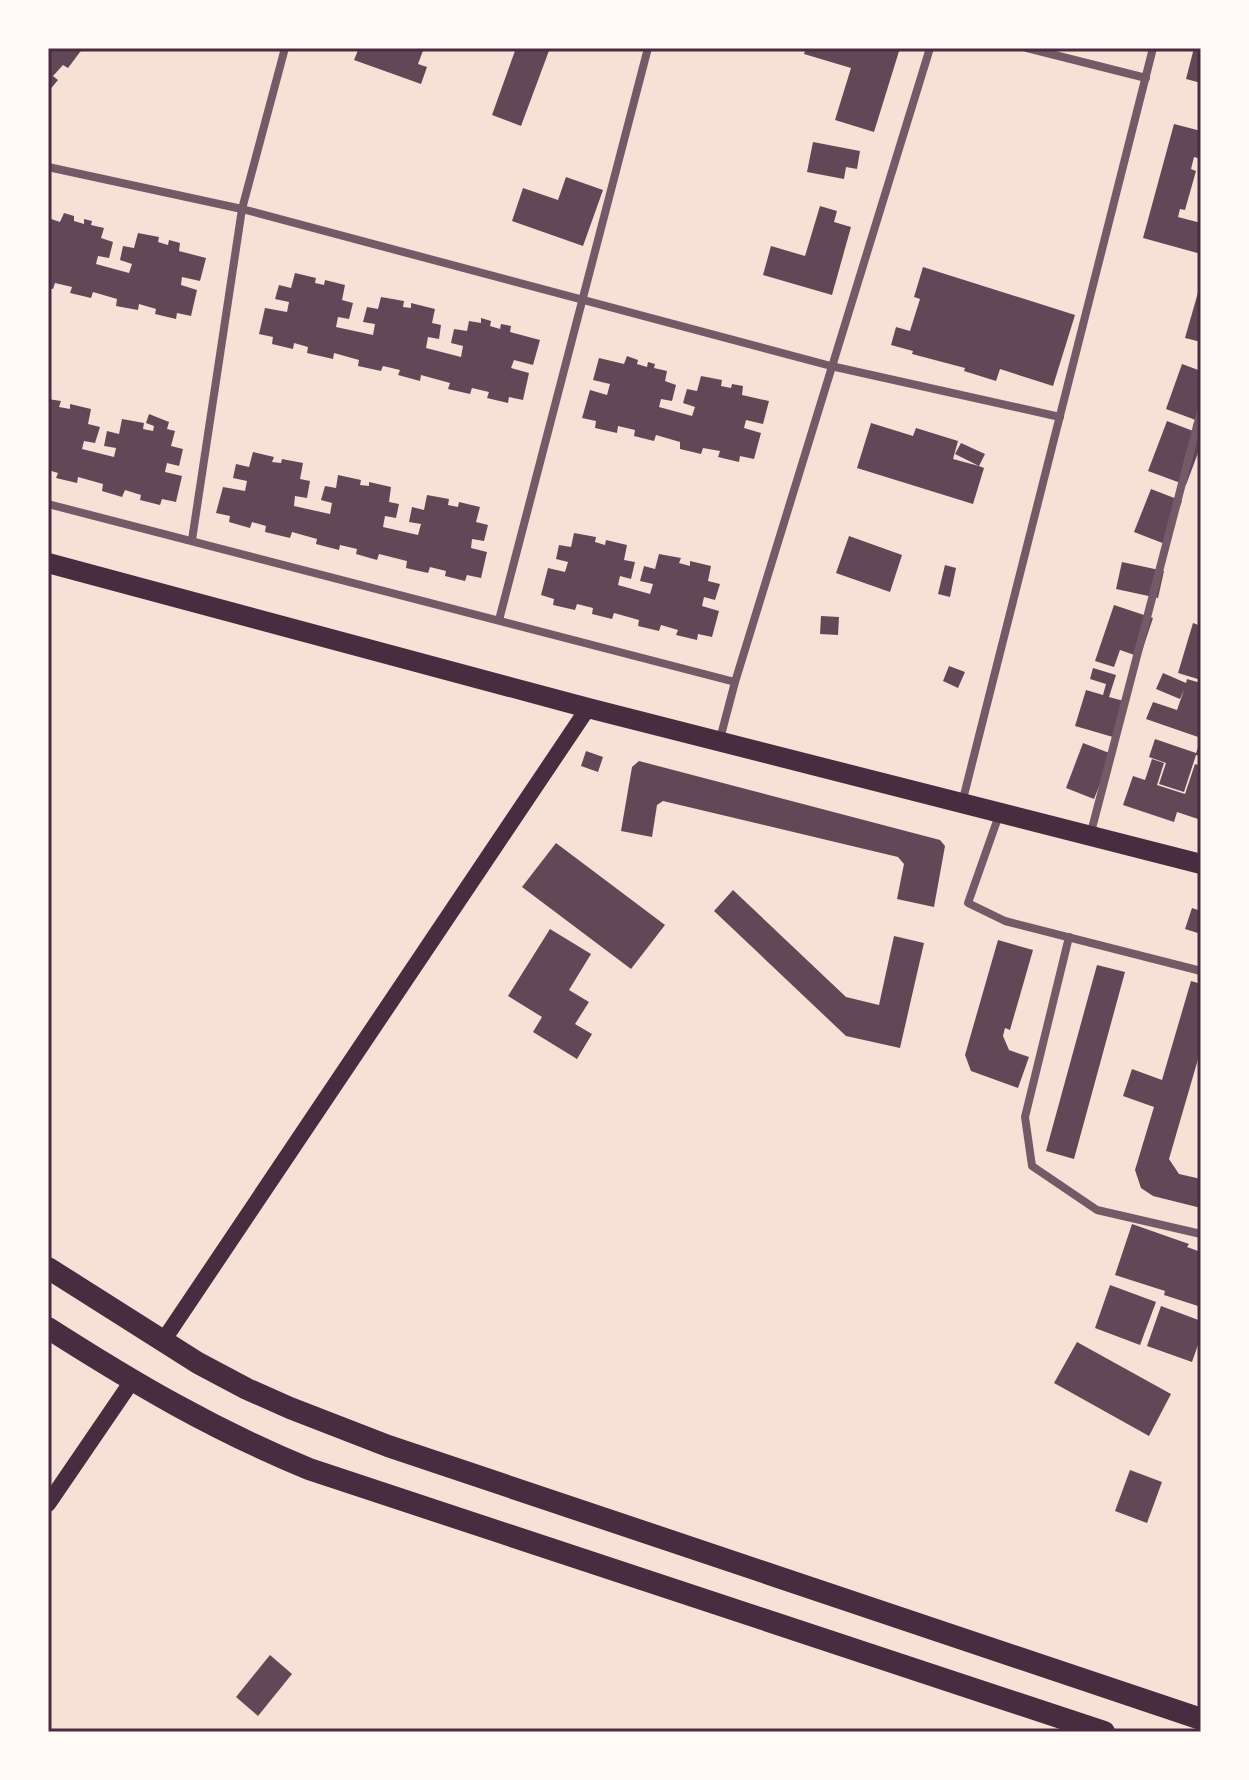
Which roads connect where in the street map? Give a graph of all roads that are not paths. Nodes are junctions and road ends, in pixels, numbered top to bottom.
1 (285, 48) edge
2 (648, 48) edge
3 (930, 48) edge
4 (1027, 48) edge
5 (1153, 48) edge
6 (1146, 78) junction
7 (48, 167) edge
8 (242, 209) junction
9 (584, 298) junction
10 (831, 366) junction
11 (1201, 411) edge
12 (1060, 417) junction
13 (1199, 427) edge
14 (48, 504) edge
15 (192, 540) junction
16 (48, 563) edge
17 (499, 620) junction
18 (735, 682) junction
19 (588, 708) junction
20 (720, 740) junction
21 (961, 805) junction
22 (1000, 814) junction
23 (1090, 836) junction
24 (1201, 864) edge
25 (1069, 937) junction
26 (1201, 971) edge
27 (1201, 1234) edge
28 (48, 1268) edge
29 (48, 1328) edge
30 (163, 1341) junction
31 (132, 1381) junction
32 (48, 1504) edge
33 (1201, 1719) edge
34 (1104, 1732) edge

1 - 8 street
2 - 9 street
3 - 10 street
4 - 6 street
5 - 6 street
6 - 12 street
7 - 8 street
8 - 9 street
8 - 15 street
9 - 10 street
9 - 17 street
10 - 12 street
10 - 18 street
11 - 13 street
12 - 21 street
13 - 23 street
14 - 15 street
15 - 17 street
16 - 19 main road
17 - 18 street
18 - 20 street
19 - 20 main road
19 - 30 main road
20 - 21 main road
21 - 22 main road
22 - 23 main road
22 - 25 street
23 - 24 main road
25 - 26 street
25 - 27 street
28 - 30 highway
29 - 31 highway
30 - 33 highway
31 - 32 main road
31 - 34 highway

